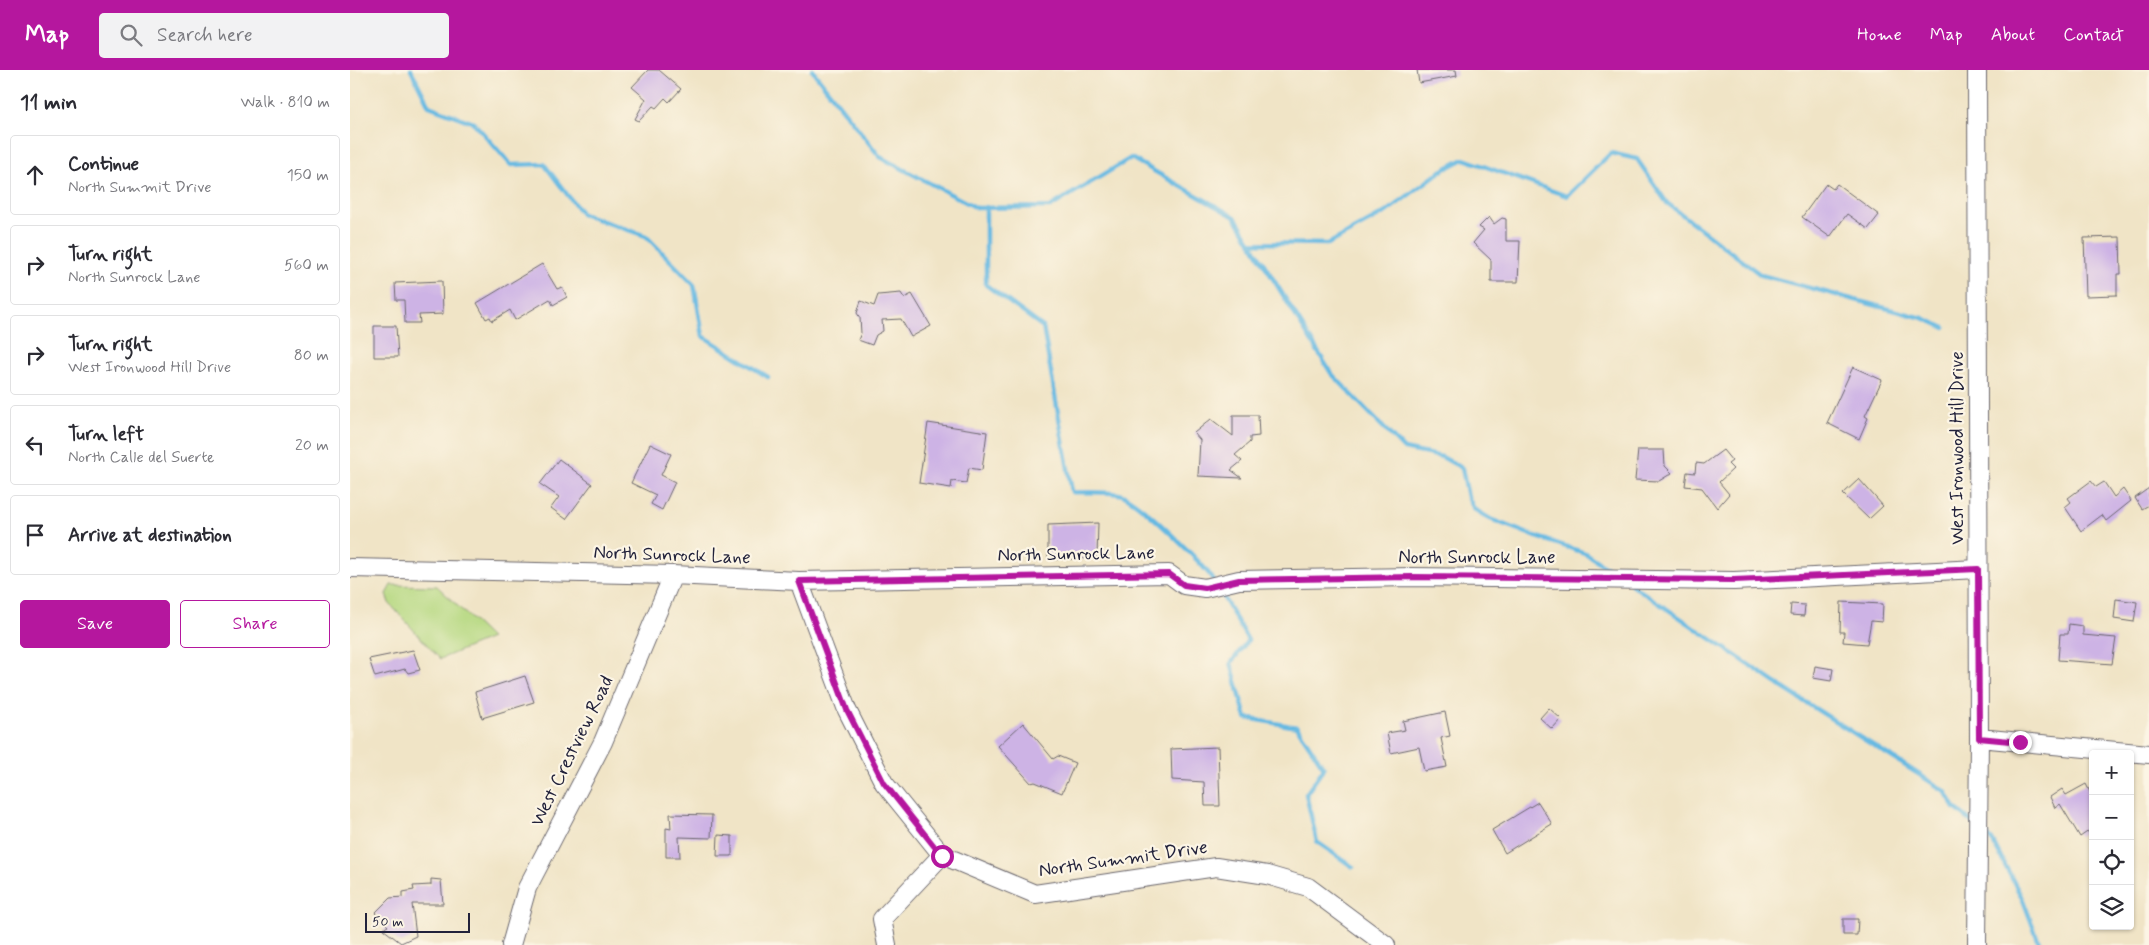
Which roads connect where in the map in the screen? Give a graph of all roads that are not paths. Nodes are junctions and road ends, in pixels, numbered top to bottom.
1 (1977, 70) edge
2 (350, 568) edge
3 (1978, 569) junction
4 (673, 575) junction
5 (799, 581) junction
6 (1979, 738) junction
7 (2149, 754) edge
8 (942, 856) junction
9 (512, 945) edge
10 (888, 945) edge
11 (1386, 945) edge
12 (1977, 945) edge

1 - 3 street, West Ironwood Hill Drive
2 - 4 street, North Sunrock Lane
3 - 5 street, North Sunrock Lane
3 - 6 street, West Ironwood Hill Drive
4 - 5 street, North Sunrock Lane
4 - 9 street, West Crestview Road
5 - 8 street, North Summit Drive
6 - 7 street
6 - 12 street, West Ironwood Hill Drive
8 - 10 street
8 - 11 street, North Summit Drive

